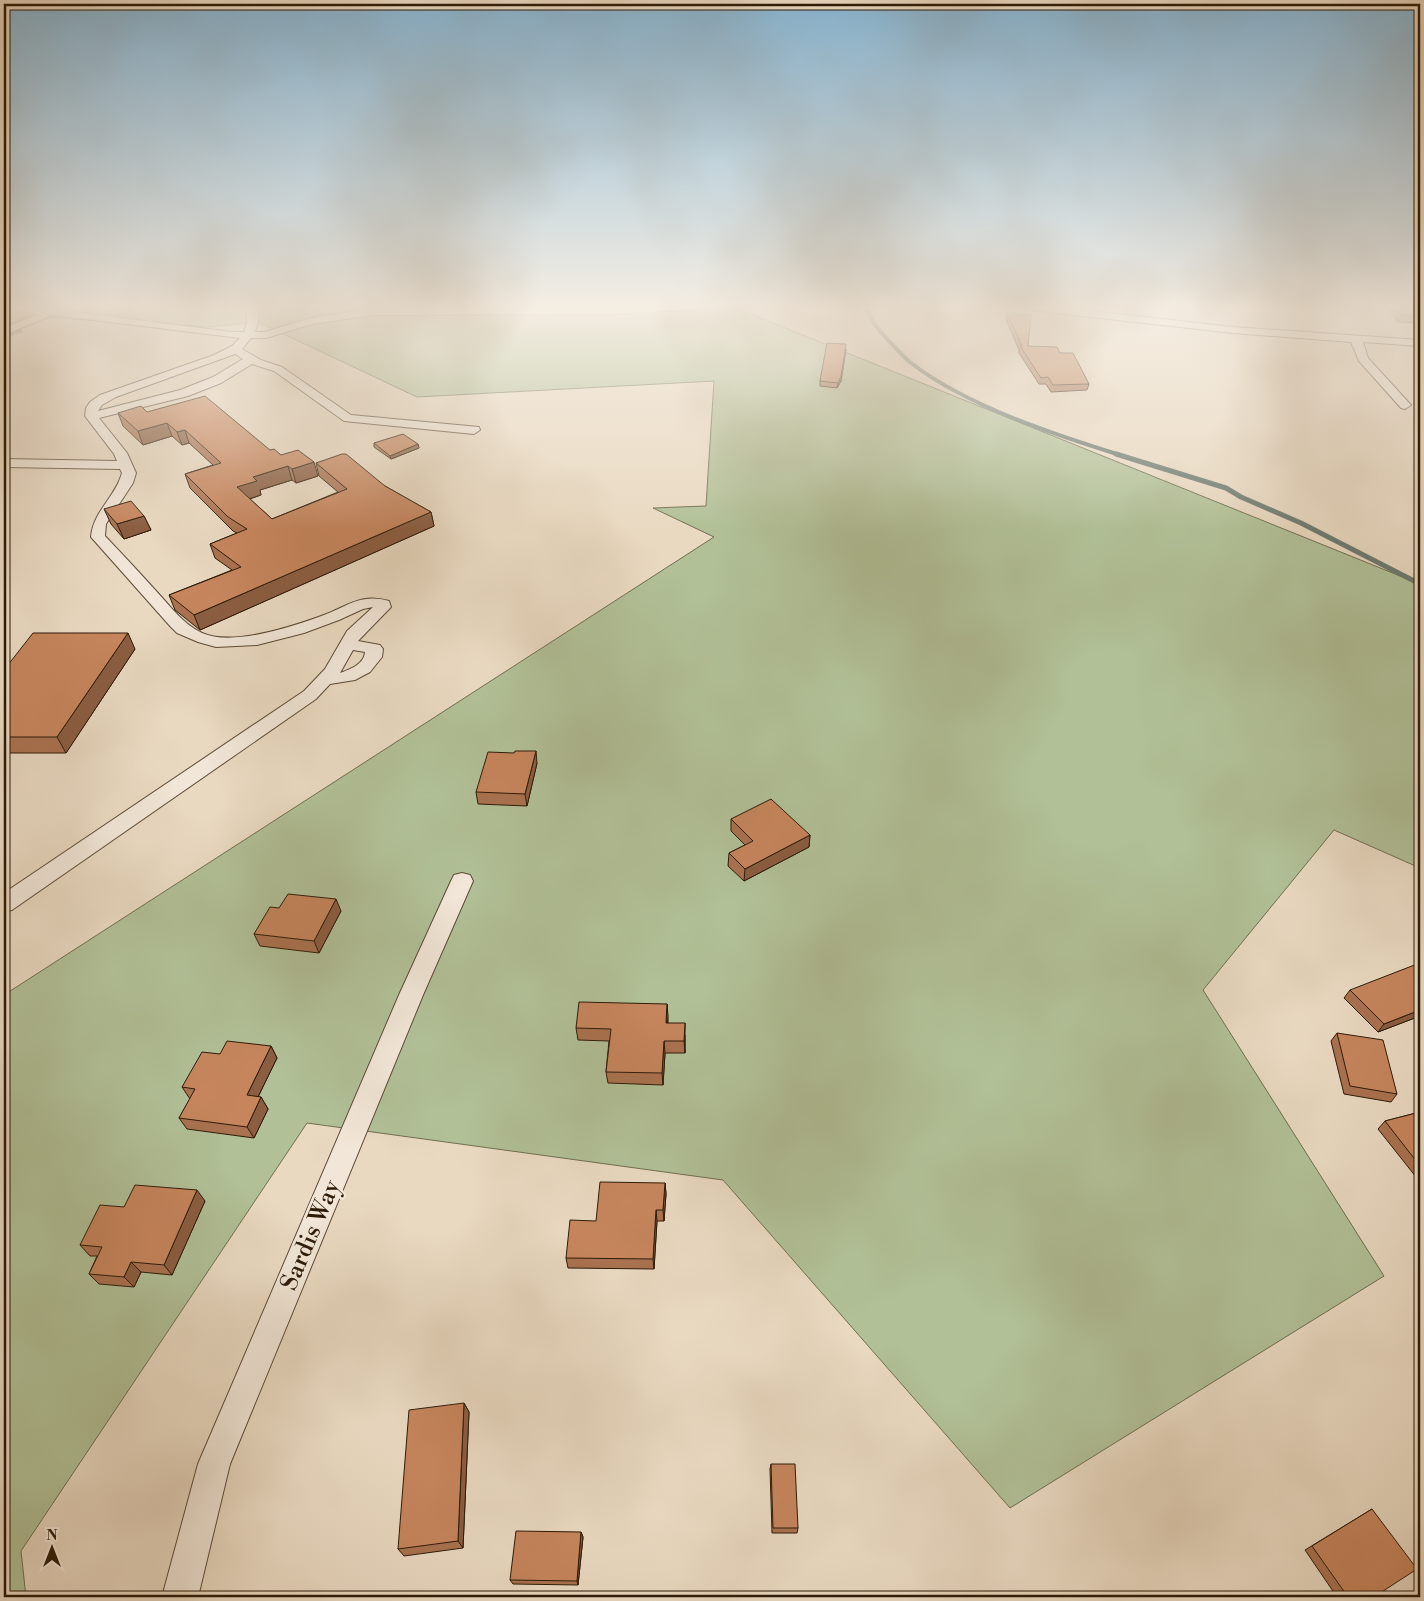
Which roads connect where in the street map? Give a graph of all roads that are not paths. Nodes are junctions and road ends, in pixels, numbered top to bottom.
1 (151, 381) edge
2 (215, 381) edge
3 (295, 381) edge
4 (1383, 381) edge
5 (1405, 405) dead end
6 (91, 416) junction
7 (474, 430) dead end
8 (4, 463) edge
9 (127, 465) junction
10 (346, 645) junction
11 (326, 680) junction
12 (462, 881) dead end
13 (4, 904) edge
14 (180, 1597) edge

1 - 6 street
2 - 6 street
3 - 7 street
4 - 5 street
6 - 9 street
8 - 9 street
9 - 10 street
10 - 11 street
10 - 11 street
11 - 13 street
12 - 14 street, Sardis Way

